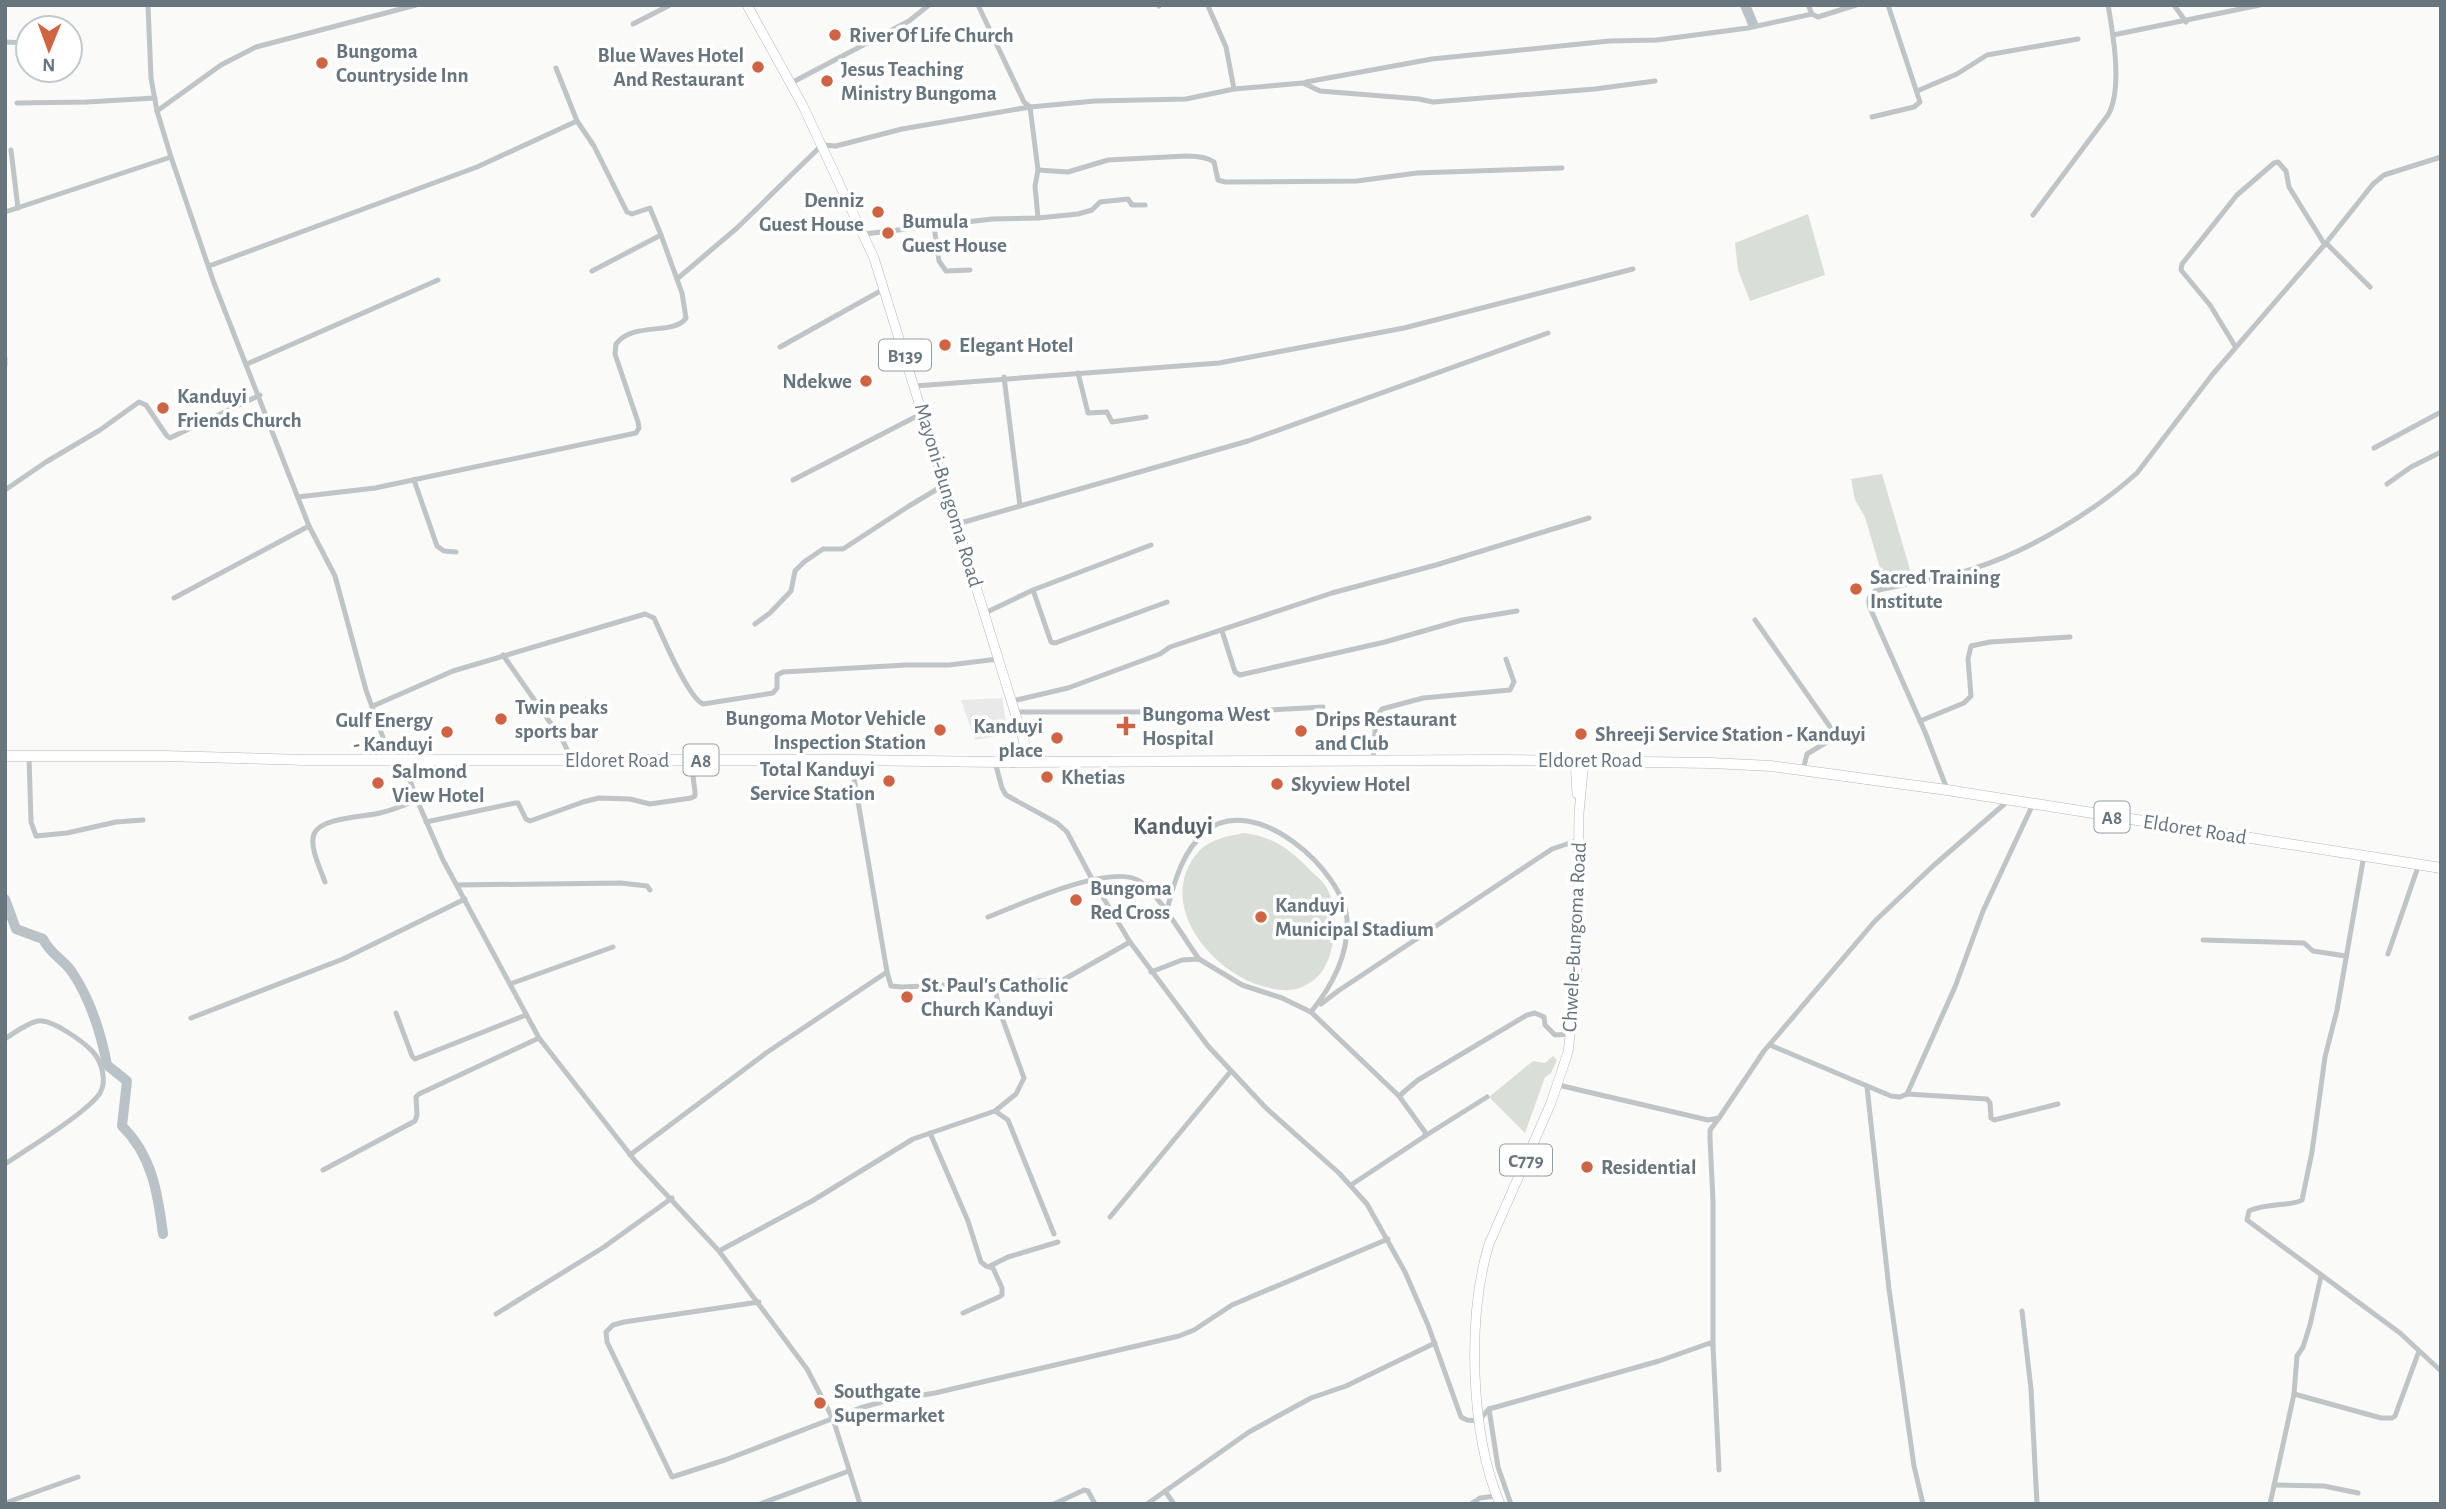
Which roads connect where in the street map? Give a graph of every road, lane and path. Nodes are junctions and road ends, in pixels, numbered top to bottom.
1 (148, 5) edge
2 (381, 5) edge
3 (416, 5) edge
4 (670, 5) edge
5 (747, 5) edge
6 (929, 5) edge
7 (978, 5) edge
8 (1808, 5) edge
9 (1856, 5) edge
10 (1888, 5) edge
11 (2108, 5) edge
12 (2174, 5) edge
13 (2260, 5) edge
14 (1208, 6) edge
15 (384, 12) junction
16 (1812, 14) junction
17 (2186, 22) junction
18 (633, 24) dead end
19 (2113, 35) junction
20 (2078, 39) dead end
21 (556, 68) dead end
22 (1655, 81) dead end
23 (791, 83) junction
24 (1303, 83) junction
25 (1234, 89) junction
26 (1917, 90) junction
27 (155, 98) junction
28 (17, 103) dead end
29 (1030, 107) junction
30 (157, 111) junction
31 (1872, 117) dead end
32 (577, 121) junction
33 (822, 145) junction
34 (11, 150) dead end
35 (171, 157) junction
36 (2441, 157) edge
37 (1562, 168) dead end
38 (1038, 170) junction
39 (1145, 205) dead end
40 (18, 208) junction
41 (5, 212) edge
42 (2034, 215) dead end
43 (1038, 218) junction
44 (934, 226) junction
45 (864, 233) junction
46 (661, 235) junction
47 (2326, 244) junction
48 (209, 266) junction
49 (1633, 269) dead end
50 (970, 270) dead end
51 (592, 271) dead end
52 (677, 279) junction
53 (438, 281) dead end
54 (2370, 287) dead end
55 (884, 289) junction
56 (1548, 333) dead end
57 (2235, 346) junction
58 (780, 347) dead end
59 (5, 358) edge
60 (247, 364) junction
61 (5, 365) edge
62 (1078, 373) junction
63 (1004, 377) junction
64 (915, 386) junction
65 (260, 395) junction
66 (2441, 412) edge
67 (923, 413) junction
68 (1146, 417) dead end
69 (2374, 448) dead end
70 (2441, 452) edge
71 (414, 480) junction
72 (793, 480) dead end
73 (2387, 484) dead end
74 (944, 485) junction
75 (5, 490) edge
76 (298, 498) junction
77 (1020, 506) junction
78 (1589, 518) dead end
79 (957, 524) junction
80 (309, 526) junction
81 (1151, 545) dead end
82 (456, 552) dead end
83 (1033, 590) junction
84 (174, 598) dead end
85 (1167, 601) dead end
86 (1517, 611) dead end
87 (985, 613) junction
88 (1755, 620) dead end
89 (755, 624) dead end
90 (1222, 631) junction
91 (2070, 637) dead end
92 (503, 656) junction
93 (999, 659) junction
94 (1506, 660) dead end
95 (1012, 701) junction
96 (373, 706) junction
97 (1322, 706) dead end
98 (1016, 712) junction
99 (1920, 721) junction
100 (1020, 722) junction
101 (1024, 744) junction
102 (5, 756) edge
103 (29, 756) junction
104 (391, 760) junction
105 (403, 760) junction
106 (691, 760) junction
107 (851, 760) junction
108 (572, 761) junction
109 (1033, 761) junction
110 (995, 762) junction
111 (1013, 762) junction
112 (1373, 762) junction
113 (1580, 762) junction
114 (1803, 770) junction
115 (1947, 790) junction
116 (416, 800) junction
117 (2009, 800) junction
118 (2033, 804) junction
119 (143, 820) dead end
120 (426, 822) junction
121 (1579, 840) junction
122 (2364, 855) junction
123 (2419, 864) junction
124 (2441, 868) edge
125 (1092, 879) junction
126 (325, 882) dead end
127 (457, 885) junction
128 (650, 890) dead end
129 (465, 899) junction
130 (1166, 913) junction
131 (988, 917) dead end
132 (2203, 940) dead end
133 (1130, 942) junction
134 (613, 947) dead end
135 (2388, 954) dead end
136 (2346, 956) junction
137 (1199, 959) junction
138 (887, 972) junction
139 (1151, 972) junction
140 (510, 984) junction
141 (994, 984) junction
142 (396, 1013) dead end
143 (1311, 1013) junction
144 (526, 1015) junction
145 (191, 1018) dead end
146 (1570, 1034) junction
147 (539, 1038) junction
148 (5, 1039) edge
149 (1770, 1045) junction
150 (1231, 1071) junction
151 (1558, 1085) junction
152 (1867, 1087) junction
153 (1907, 1094) junction
154 (1399, 1096) junction
155 (1487, 1097) dead end
156 (2058, 1104) dead end
157 (996, 1111) junction
158 (1719, 1118) junction
159 (930, 1133) junction
160 (1425, 1136) junction
161 (631, 1155) junction
162 (5, 1164) edge
163 (323, 1170) dead end
164 (1351, 1185) junction
165 (672, 1198) junction
166 (1110, 1217) dead end
167 (1054, 1234) dead end
168 (1388, 1239) junction
169 (1058, 1242) dead end
170 (719, 1251) junction
171 (990, 1266) junction
172 (2321, 1276) junction
173 (759, 1302) junction
174 (2022, 1311) dead end
175 (963, 1313) dead end
176 (496, 1314) dead end
177 (1434, 1343) junction
178 (1713, 1346) junction
179 (2419, 1351) junction
180 (2441, 1371) edge
181 (2294, 1394) junction
182 (1489, 1409) junction
183 (833, 1419) junction
184 (1478, 1421) junction
185 (1719, 1470) dead end
186 (849, 1471) junction
187 (78, 1477) dead end
188 (2274, 1485) junction
189 (1165, 1491) junction
190 (2358, 1493) dead end
191 (1498, 1500) edge
192 (5, 1503) edge
193 (760, 1504) edge
194 (860, 1504) edge
195 (1055, 1504) edge
196 (1095, 1504) edge
197 (1147, 1504) edge
198 (1174, 1504) edge
199 (1471, 1504) edge
200 (1511, 1504) edge
201 (1923, 1504) edge
202 (2037, 1504) edge
203 (2270, 1504) edge

1 - 27 street
2 - 15 street
3 - 15 street
4 - 18 street
5 - 23 main road, Mayoni-Bungoma Road / B139
6 - 23 street
7 - 29 street
8 - 16 street
9 - 16 street
10 - 26 street
11 - 19 street
12 - 17 street
13 - 17 street
14 - 25 street
15 - 30 street
16 - 24 street
17 - 19 street
19 - 42 street
20 - 26 street
21 - 32 street
22 - 24 street
23 - 33 main road, Mayoni-Bungoma Road / B139
24 - 25 street
25 - 29 street
26 - 31 street
27 - 28 street
27 - 30 street
29 - 33 street
29 - 38 street
30 - 35 street
32 - 46 street
32 - 48 street
33 - 45 main road, Mayoni-Bungoma Road / B139
33 - 52 street
34 - 40 street
35 - 40 street
35 - 48 street
36 - 47 street
37 - 38 street
38 - 43 street
39 - 43 street
40 - 41 street
43 - 44 street
44 - 45 street
44 - 50 street
45 - 55 main road, Mayoni-Bungoma Road / B139
46 - 51 street
46 - 52 street
47 - 54 street
47 - 57 street
47 - 57 street
48 - 60 street
49 - 62 street
52 - 71 street
53 - 60 street
55 - 58 street
55 - 64 main road, Mayoni-Bungoma Road / B139
56 - 77 street
57 - 99 street
59 - 61 street
60 - 65 street
62 - 63 street
62 - 68 street
63 - 64 street
63 - 77 street
64 - 67 main road, Mayoni-Bungoma Road / B139
65 - 75 street
65 - 76 street
66 - 69 street
67 - 72 street
67 - 74 main road, Mayoni-Bungoma Road / B139
70 - 73 street
71 - 76 street
71 - 82 street
74 - 79 main road, Mayoni-Bungoma Road / B139
74 - 89 street
76 - 80 street
77 - 79 street
78 - 90 street
79 - 87 main road, Mayoni-Bungoma Road / B139
80 - 84 street
80 - 96 street
81 - 83 street
83 - 85 street
83 - 87 street
86 - 90 street
87 - 93 main road, Mayoni-Bungoma Road / B139
88 - 114 street
90 - 95 street
91 - 99 street
92 - 93 street
92 - 96 street
92 - 108 street
93 - 95 main road, Mayoni-Bungoma Road / B139
94 - 112 street
95 - 98 main road, Mayoni-Bungoma Road / B139
96 - 104 street
97 - 98 street
98 - 100 main road, Mayoni-Bungoma Road / B139
99 - 115 street
100 - 101 main road
100 - 109 main road
101 - 109 main road
101 - 111 highway
102 - 103 highway, Eldoret Road / A8
103 - 104 highway, Eldoret Road / A8
103 - 119 street
104 - 105 highway, Eldoret Road / A8
105 - 108 highway, Eldoret Road / A8
105 - 116 street
106 - 107 highway, Eldoret Road / A8
106 - 108 highway, Eldoret Road / A8
106 - 120 street
107 - 110 highway, Eldoret Road / A8
107 - 138 street
109 - 111 highway, Eldoret Road / A8
109 - 112 highway, Eldoret Road / A8
110 - 111 highway, Eldoret Road / A8
110 - 125 street
112 - 113 highway, Eldoret Road / A8
113 - 114 highway, Eldoret Road / A8
113 - 121 main road, Chwele-Bungoma Road / C779
114 - 115 highway, Eldoret Road / A8
115 - 117 highway, Eldoret Road / A8
116 - 120 street
116 - 126 street
117 - 118 highway, Eldoret Road / A8
117 - 149 street
118 - 122 highway, Eldoret Road / A8
118 - 153 street
120 - 127 street
121 - 143 street
121 - 146 main road, Chwele-Bungoma Road / C779
122 - 123 highway, Eldoret Road / A8
122 - 136 street
123 - 124 highway, Eldoret Road / A8
123 - 135 street
125 - 130 street
125 - 131 street
125 - 133 street
127 - 128 street
127 - 129 street
129 - 140 street
129 - 145 street
130 - 137 street
130 - 143 street
132 - 136 street
133 - 139 street
133 - 141 street
134 - 140 street
136 - 172 street
137 - 139 street
137 - 143 street
138 - 141 street
138 - 161 street
139 - 150 street
140 - 144 street
141 - 157 street
142 - 144 street
143 - 154 street
144 - 147 street
146 - 151 main road, Chwele-Bungoma Road / C779
146 - 154 street
147 - 161 street
147 - 163 street
148 - 162 street
149 - 152 street
149 - 158 street
150 - 164 street
150 - 166 street
151 - 158 street
151 - 184 main road, Chwele-Bungoma Road / C779
152 - 153 street
152 - 201 street
153 - 156 street
154 - 160 street
155 - 160 street
157 - 159 street
157 - 167 street
158 - 178 street
159 - 170 street
159 - 171 street
160 - 164 street
161 - 165 street
164 - 168 street
165 - 170 street
165 - 176 street
168 - 177 street
168 - 183 street
169 - 171 street
170 - 173 street
171 - 175 street
172 - 179 street
172 - 181 street
173 - 183 street
173 - 183 street
174 - 202 street
177 - 184 street
177 - 189 street
178 - 182 street
178 - 185 street
179 - 180 street
179 - 181 street
181 - 188 street
182 - 184 street
182 - 200 street
183 - 186 street
184 - 191 main road, Chwele-Bungoma Road / C779
186 - 193 street
186 - 194 street
187 - 192 street
188 - 190 street
188 - 203 street
189 - 197 street
189 - 198 street
191 - 199 street
195 - 196 street

